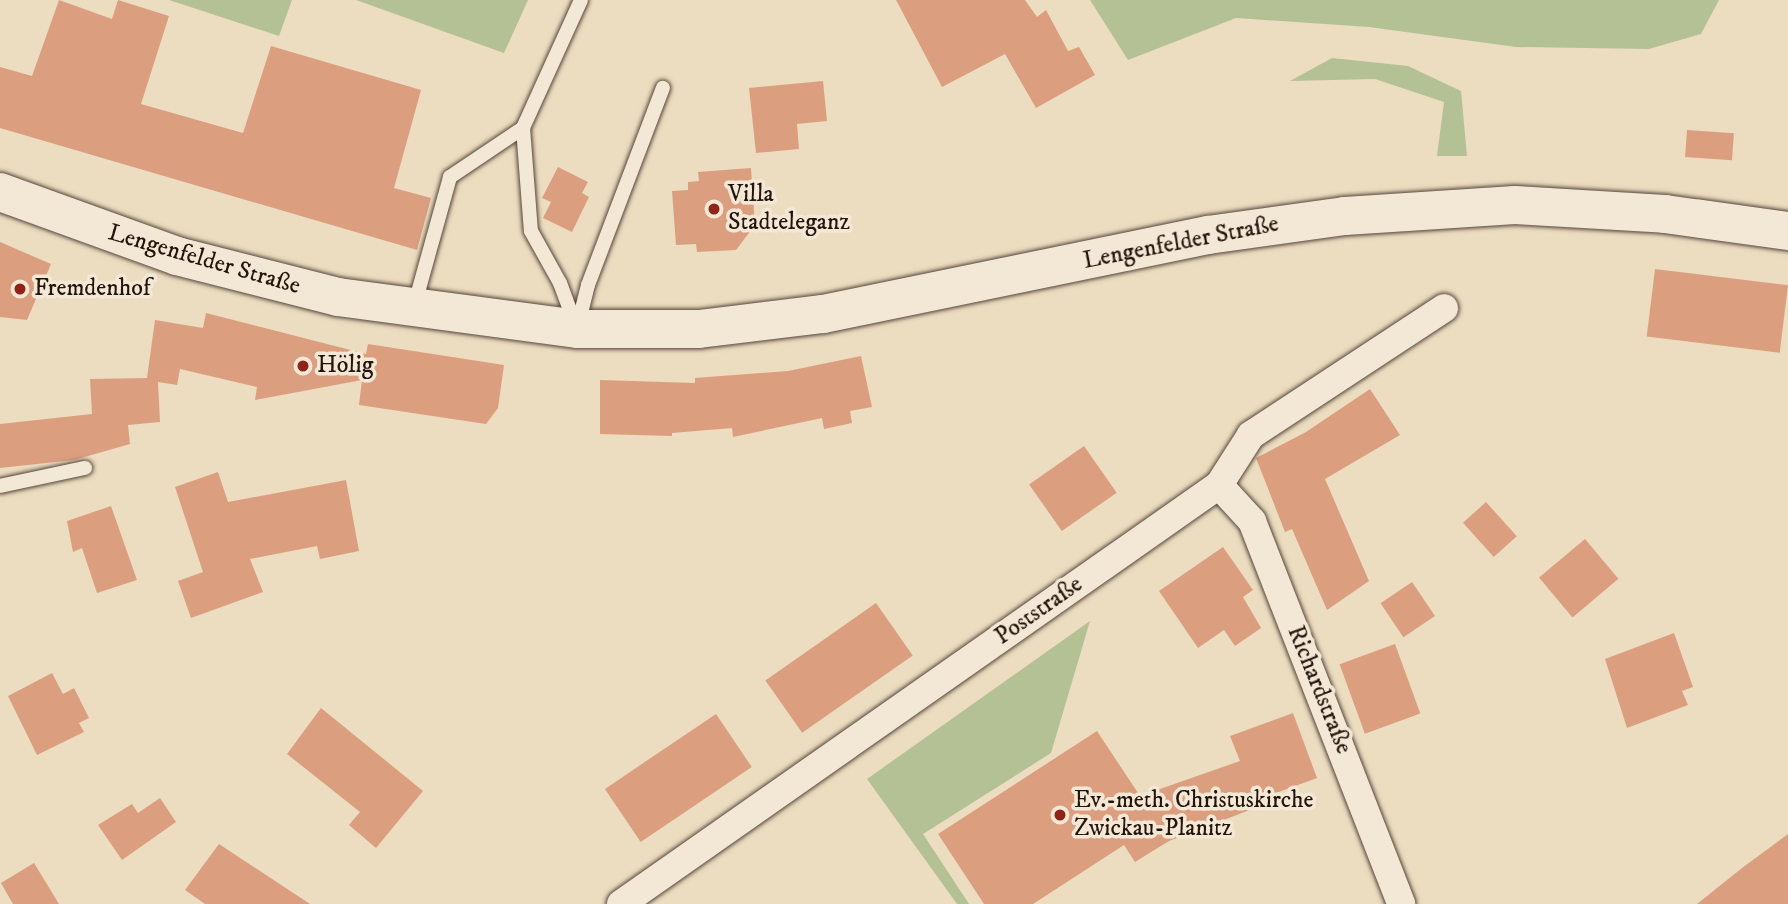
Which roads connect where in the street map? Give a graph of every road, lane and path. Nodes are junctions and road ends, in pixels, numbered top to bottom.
1 (581, 0) edge
2 (663, 88) dead end
3 (523, 128) junction
4 (0, 192) edge
5 (1788, 232) edge
6 (1444, 308) dead end
7 (413, 310) junction
8 (577, 329) junction
9 (85, 468) dead end
10 (1219, 485) junction
11 (0, 486) edge
12 (621, 904) edge
13 (1401, 904) edge

1 - 3 lane
2 - 8 lane
3 - 7 lane
3 - 8 lane
4 - 7 main road, Lengenfelder Straße
5 - 8 main road, Lengenfelder Straße
6 - 10 street, Poststraße
7 - 8 main road, Lengenfelder Straße
9 - 11 lane
10 - 12 street, Poststraße
10 - 13 street, Richardstraße

